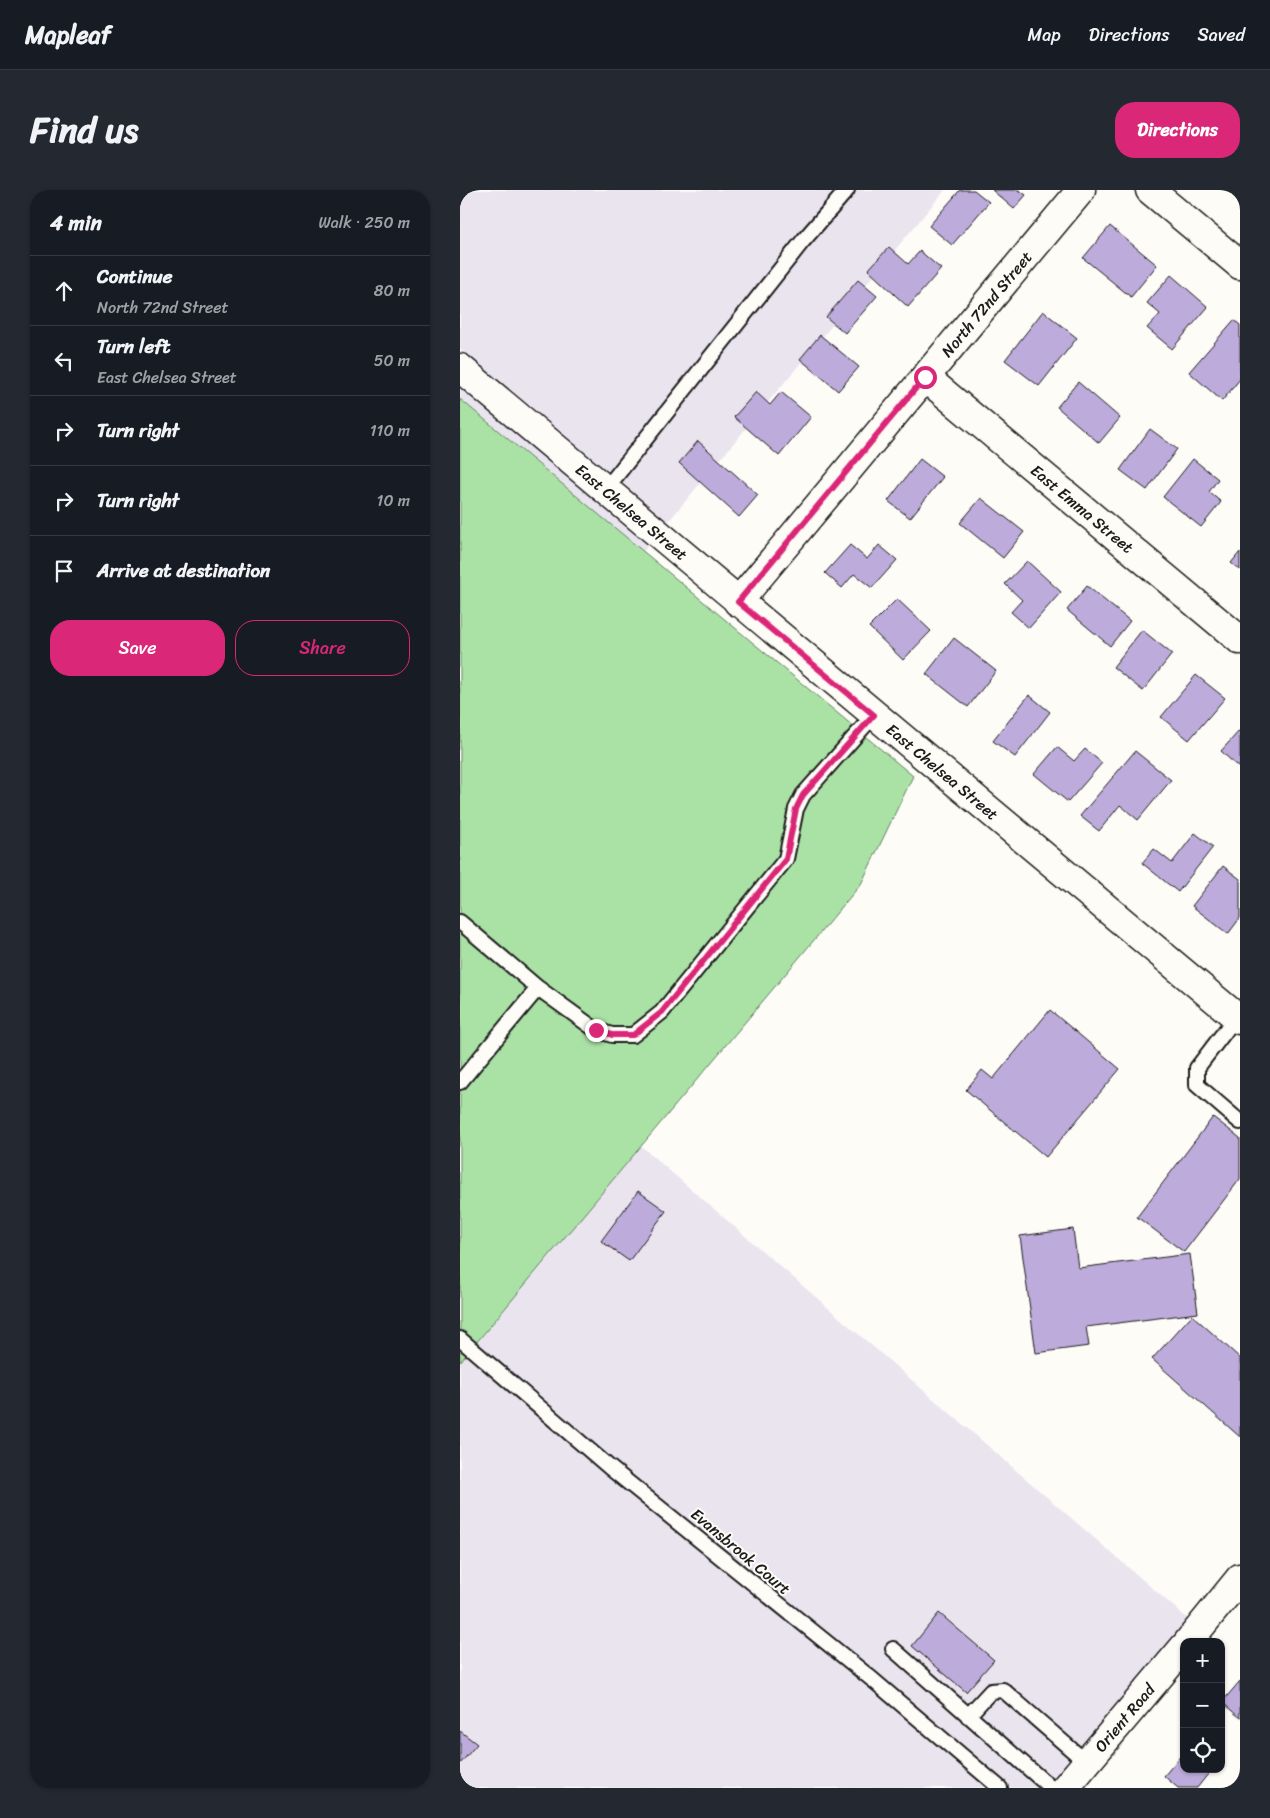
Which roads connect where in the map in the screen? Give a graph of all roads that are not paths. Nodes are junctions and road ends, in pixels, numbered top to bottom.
1 (847, 190) edge
2 (1081, 190) edge
3 (1150, 190) edge
4 (1240, 265) edge
5 (460, 368) edge
6 (925, 377) junction
7 (605, 490) junction
8 (738, 602) junction
9 (1240, 640) edge
10 (874, 715) junction
11 (460, 922) edge
12 (538, 988) junction
13 (1238, 1018) edge
14 (460, 1082) edge
15 (1240, 1122) edge
16 (460, 1339) edge
17 (1240, 1578) edge
18 (1191, 1638) edge
19 (893, 1649) dead end
20 (1180, 1652) edge
21 (968, 1716) junction
22 (1087, 1763) junction
23 (1000, 1788) edge
24 (1050, 1788) edge
25 (1065, 1788) edge

1 - 7 lane
2 - 6 street, North 72nd Street
3 - 4 street
5 - 7 street, East Chelsea Street
6 - 8 street, North 72nd Street
6 - 9 street, East Emma Street
7 - 8 street, East Chelsea Street
8 - 10 street, East Chelsea Street
10 - 12 lane
10 - 13 street, East Chelsea Street
11 - 12 lane
12 - 14 lane
13 - 15 lane
16 - 23 lane, Evansbrook Court
17 - 18 street
19 - 21 lane
20 - 22 street, Orient Road
21 - 22 lane
21 - 24 lane
22 - 25 street, Orient Road

